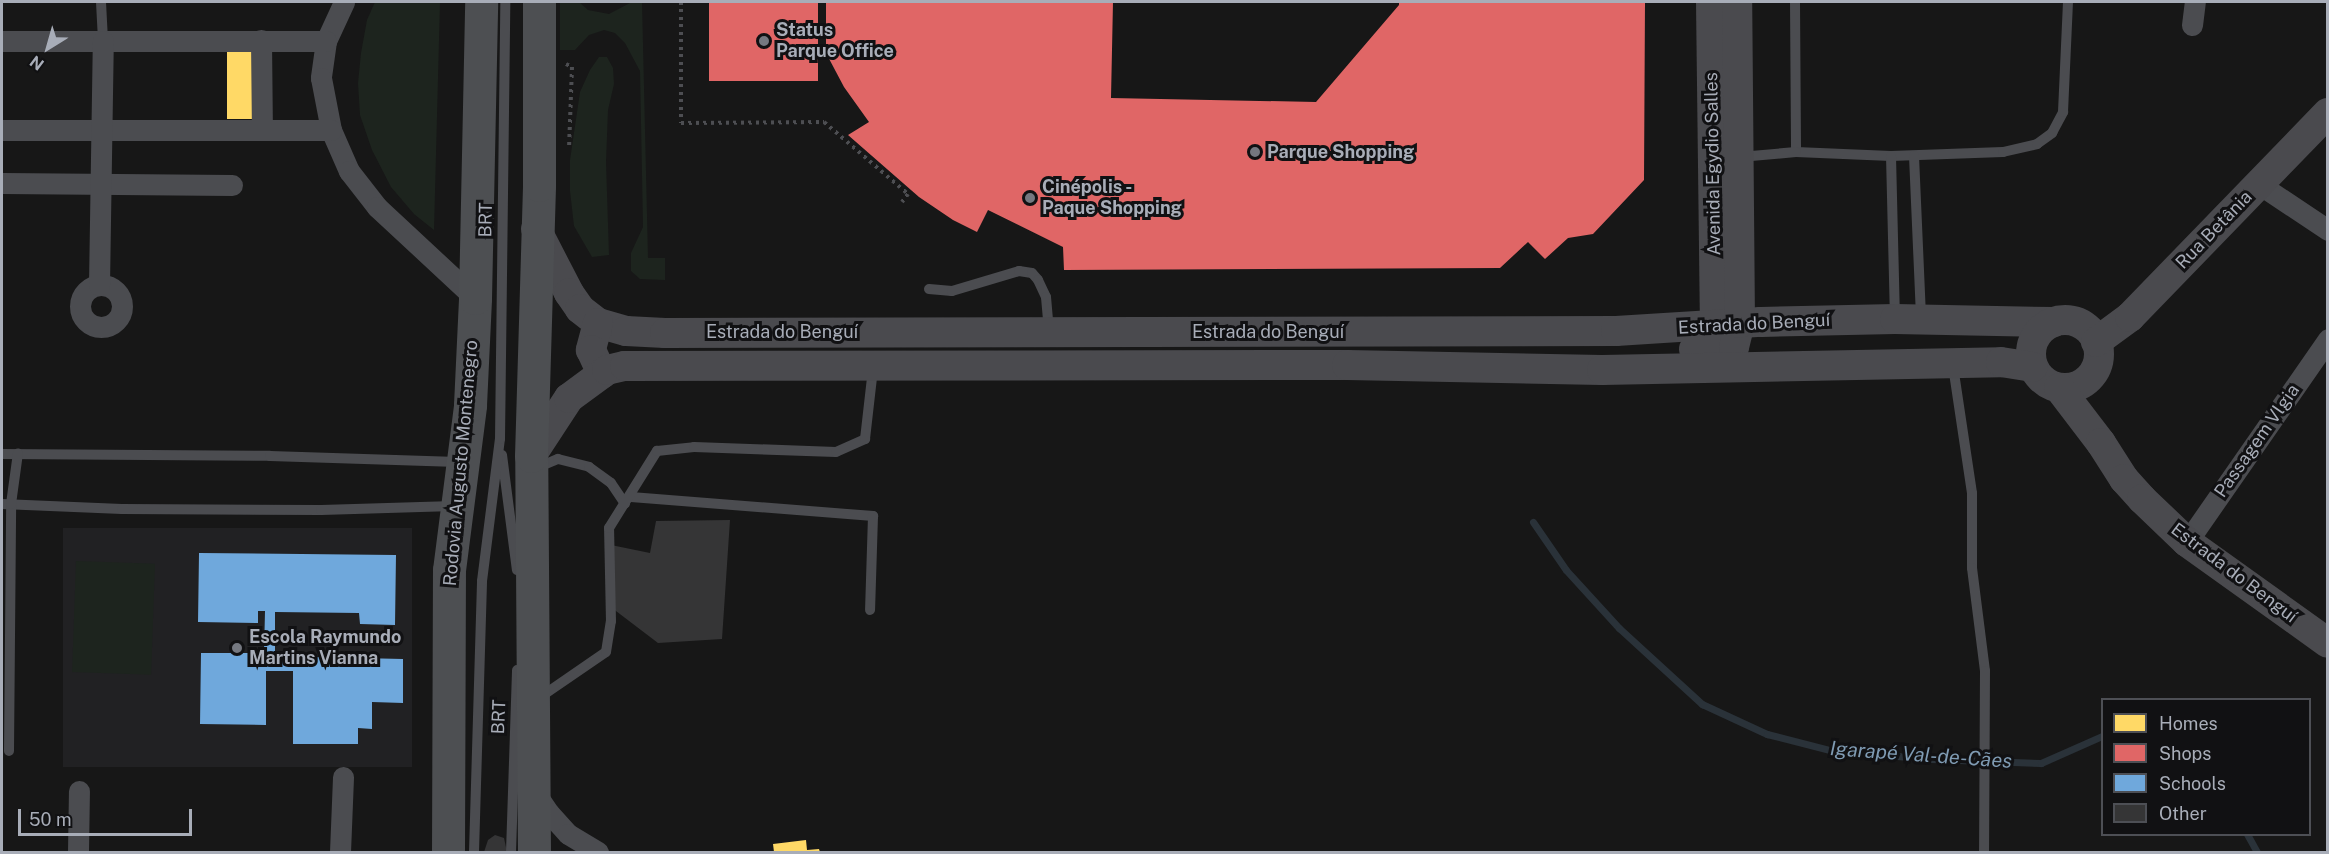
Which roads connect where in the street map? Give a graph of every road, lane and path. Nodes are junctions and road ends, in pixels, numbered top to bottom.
1 (101, 2) edge
2 (344, 2) edge
3 (481, 2) edge
4 (505, 2) edge
5 (539, 2) edge
6 (681, 2) edge
7 (1711, 2) edge
8 (1737, 2) edge
9 (1795, 2) edge
10 (2068, 2) edge
11 (2195, 2) edge
12 (2192, 25) dead end
13 (261, 40) junction
14 (2, 41) edge
15 (103, 41) junction
16 (326, 41) junction
17 (2328, 114) edge
18 (2, 130) edge
19 (102, 130) junction
20 (262, 130) junction
21 (332, 130) junction
22 (1796, 152) junction
23 (1891, 156) junction
24 (1914, 156) junction
25 (1739, 157) junction
26 (2, 183) edge
27 (101, 183) junction
28 (2259, 184) junction
29 (232, 185) dead end
30 (902, 202) dead end
31 (536, 228) junction
32 (2328, 230) edge
33 (99, 285) dead end
34 (929, 289) dead end
35 (475, 298) junction
36 (1908, 320) junction
37 (2054, 322) junction
38 (598, 323) junction
39 (1728, 324) junction
40 (1049, 332) junction
41 (1345, 332) junction
42 (2328, 339) edge
43 (2096, 342) junction
44 (1952, 362) junction
45 (873, 365) junction
46 (1347, 365) junction
47 (2033, 367) junction
48 (1602, 370) junction
49 (602, 374) junction
50 (2091, 377) junction
51 (2059, 388) junction
52 (500, 439) junction
53 (2101, 442) junction
54 (18, 453) junction
55 (2, 454) edge
56 (462, 463) junction
57 (531, 463) junction
58 (628, 501) junction
59 (6, 504) edge
60 (455, 506) junction
61 (2187, 542) junction
62 (519, 586) dead end
63 (870, 610) dead end
64 (2328, 643) edge
65 (517, 658) dead end
66 (533, 702) junction
67 (9, 751) dead end
68 (343, 777) dead end
69 (534, 790) junction
70 (79, 791) dead end
71 (78, 852) edge
72 (340, 852) edge
73 (448, 852) edge
74 (474, 852) edge
75 (512, 852) edge
76 (534, 852) edge
77 (597, 852) edge
78 (1984, 852) edge

1 - 15 lane
2 - 16 street
3 - 35 main road, Rodovia Augusto Montenegro
4 - 52 lane, BRT
5 - 31 main road
6 - 30 path
7 - 39 street, Avenida Egydio Salles
8 - 25 street, Avenida Egydio Salles
9 - 22 lane
10 - 24 lane
11 - 12 street
13 - 15 street
13 - 16 street
13 - 20 street
14 - 15 street
15 - 19 street
16 - 21 street
17 - 28 street, Rua Betânia
18 - 19 street
19 - 20 street
19 - 27 street
20 - 21 street
21 - 35 street
22 - 23 lane
22 - 25 lane
23 - 24 lane
23 - 36 lane
24 - 36 lane
25 - 39 street, Avenida Egydio Salles
26 - 27 street
27 - 29 street
27 - 33 street
28 - 32 street
28 - 43 street, Rua Betânia
31 - 38 street, Estrada do Benguí
31 - 57 main road
34 - 40 lane
35 - 56 main road, Rodovia Augusto Montenegro
36 - 37 street, Estrada do Benguí
36 - 39 street, Estrada do Benguí
37 - 43 street
37 - 47 street
38 - 40 street, Estrada do Benguí
38 - 49 street
39 - 41 street, Estrada do Benguí
39 - 48 street
40 - 41 street, Estrada do Benguí
41 - 46 street
42 - 61 street, Passagem Vlgia
43 - 50 street
44 - 47 street, Estrada do Benguí
44 - 48 street, Estrada do Benguí
44 - 78 lane
45 - 46 street, Estrada do Benguí
45 - 49 street, Estrada do Benguí
45 - 58 lane
46 - 48 street, Estrada do Benguí
47 - 51 street
49 - 57 street, Estrada do Benguí
50 - 51 street
50 - 53 street, Estrada do Benguí
51 - 53 street, Estrada do Benguí
52 - 62 lane, BRT
52 - 74 lane, BRT
53 - 61 street, Estrada do Benguí
54 - 55 lane
54 - 56 lane
54 - 59 lane
56 - 60 main road, Rodovia Augusto Montenegro
57 - 58 lane
57 - 66 main road
58 - 63 lane
58 - 66 lane
59 - 60 lane
59 - 67 lane
60 - 73 main road, Rodovia Augusto Montenegro
61 - 64 street, Estrada do Benguí
65 - 75 lane, BRT
66 - 69 main road
68 - 72 street
69 - 76 main road
69 - 77 street
70 - 71 street

